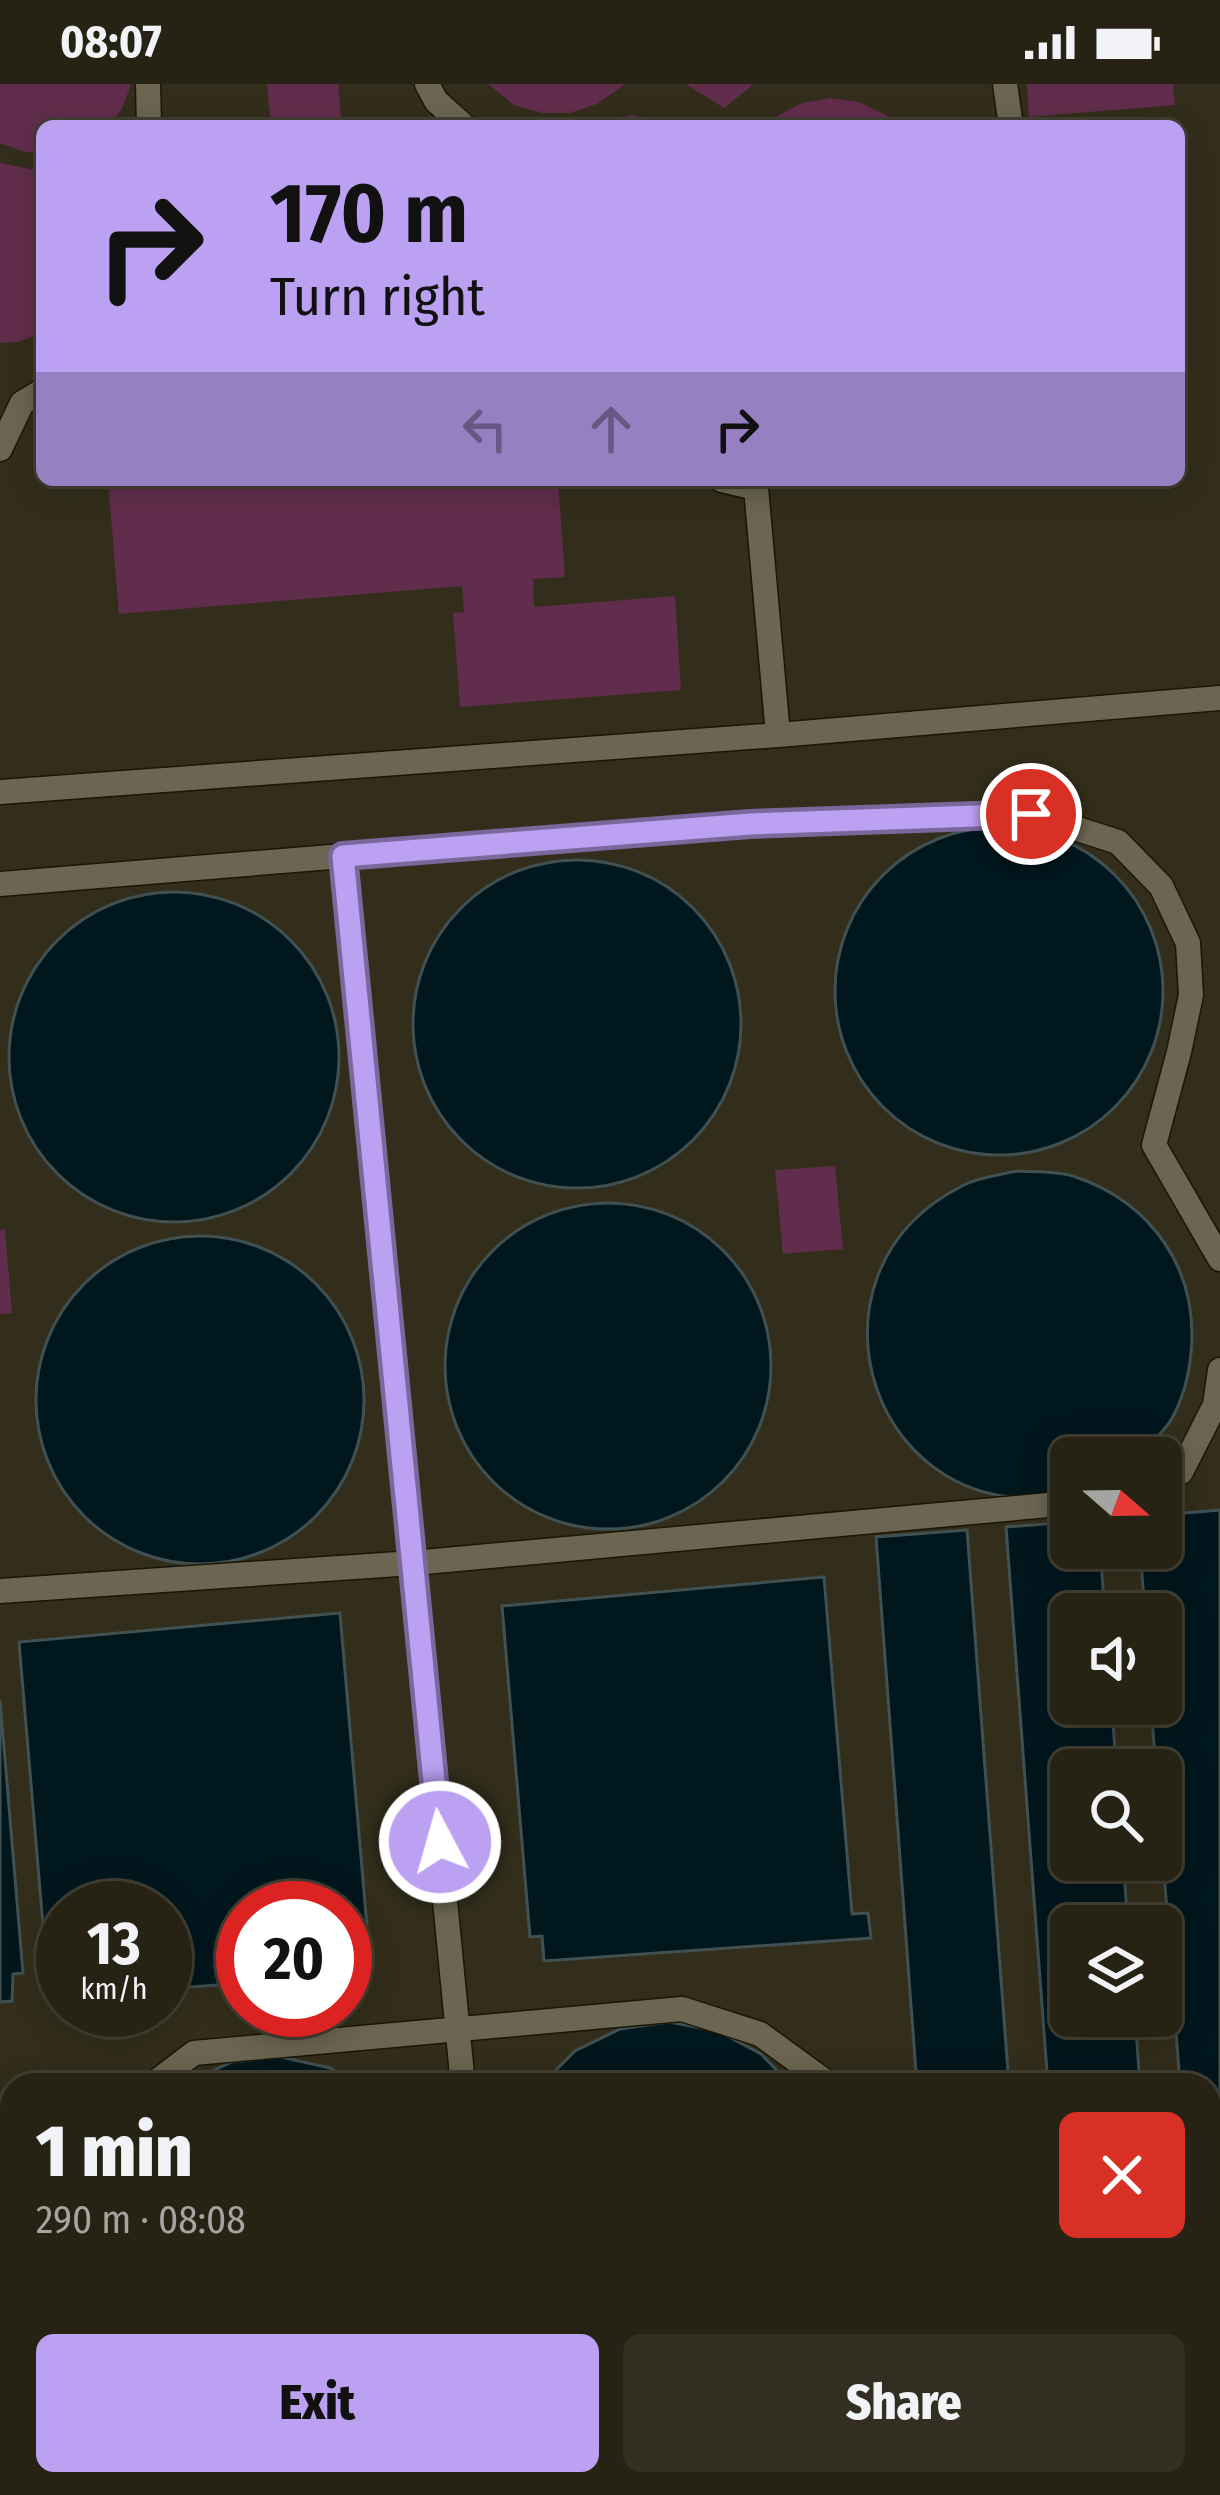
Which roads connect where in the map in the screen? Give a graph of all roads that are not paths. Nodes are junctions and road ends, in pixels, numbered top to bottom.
1 (148, 84) edge
2 (427, 84) edge
3 (1005, 84) edge
4 (149, 120) edge
5 (457, 120) edge
6 (1010, 120) edge
7 (36, 395) edge
8 (0, 449) edge
9 (756, 486) edge
10 (1220, 698) edge
11 (778, 735) junction
12 (0, 792) edge
13 (343, 856) junction
14 (0, 884) edge
15 (1220, 1259) edge
16 (1220, 1370) edge
17 (1217, 1410) edge
18 (1182, 1470) edge
19 (1050, 1505) edge
20 (413, 1563) junction
21 (0, 1592) edge
22 (459, 2029) junction
23 (168, 2073) edge
24 (462, 2073) edge
25 (814, 2073) edge

1 - 4 lane
2 - 5 lane
3 - 6 lane
7 - 8 lane
9 - 11 lane
10 - 11 lane
11 - 12 lane
13 - 14 lane
13 - 15 lane
13 - 20 lane
16 - 17 lane
17 - 18 lane
19 - 20 lane
20 - 21 lane
20 - 22 lane
22 - 23 lane
22 - 24 lane
22 - 25 lane

